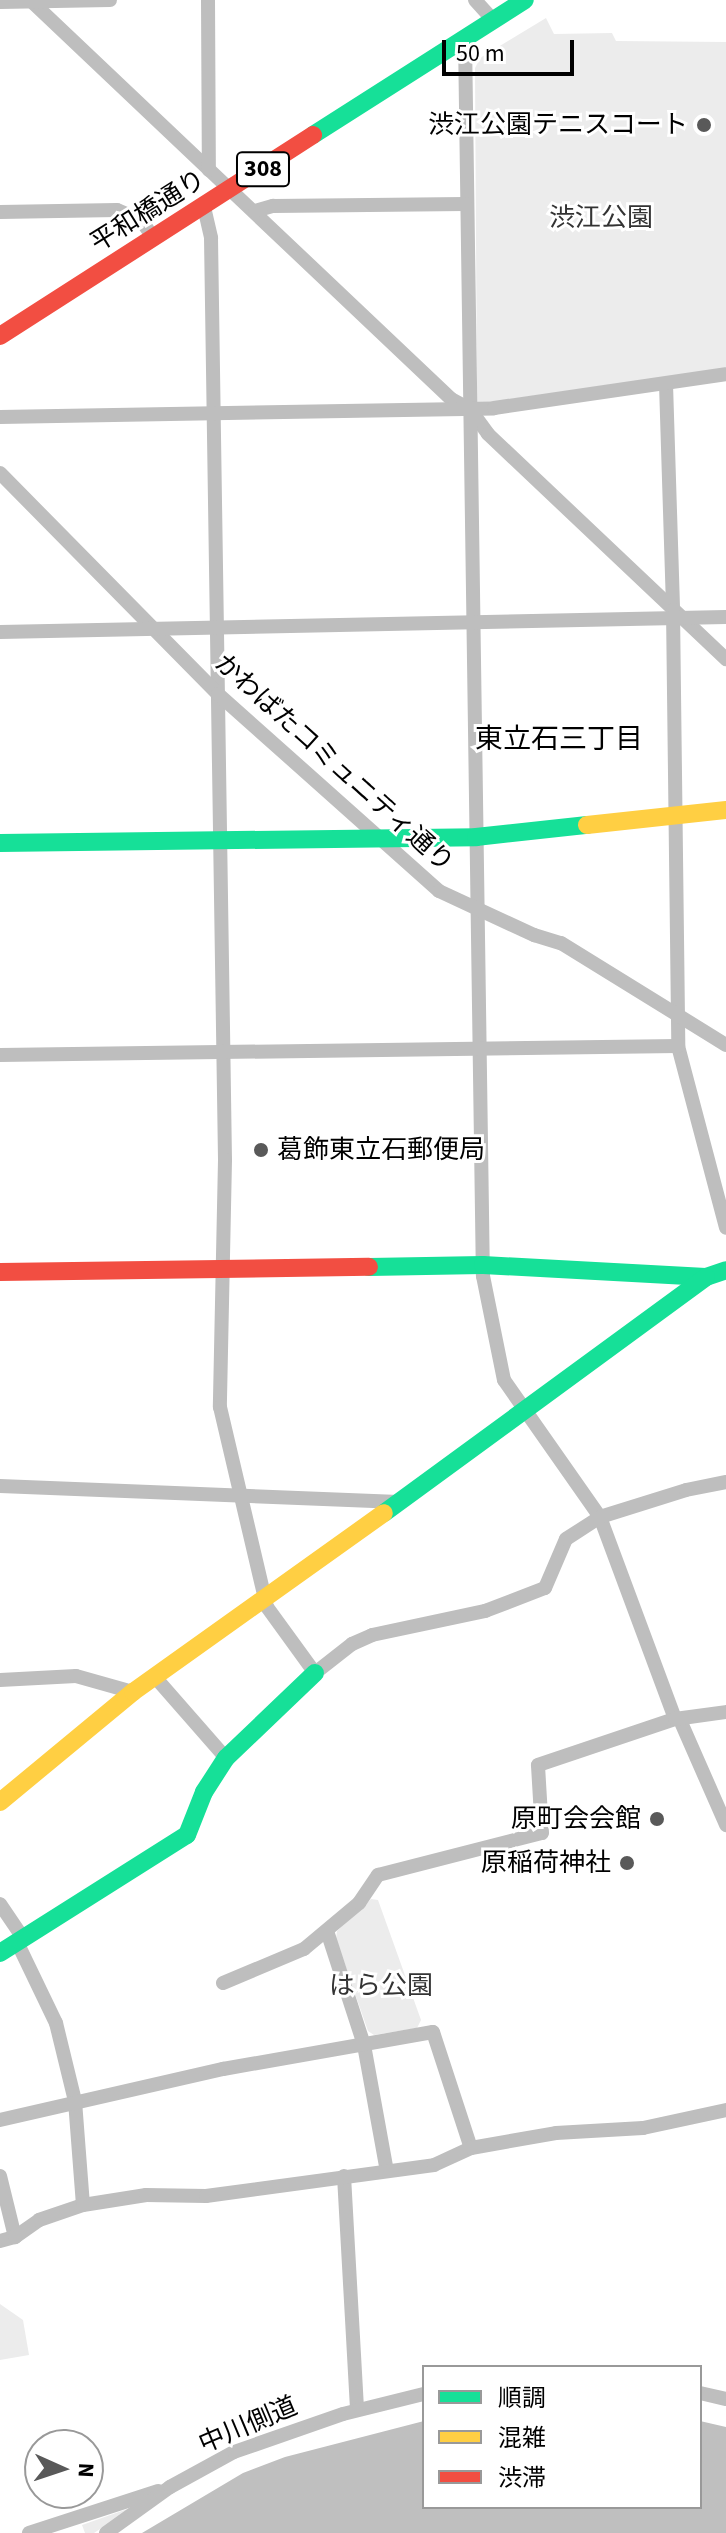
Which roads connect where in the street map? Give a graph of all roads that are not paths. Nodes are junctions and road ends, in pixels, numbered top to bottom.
1 (110, 0) edge
2 (208, 0) edge
3 (475, 0) edge
4 (525, 0) edge
5 (31, 1) edge
6 (0, 2) edge
7 (494, 21) junction
8 (465, 39) junction
9 (209, 170) junction
10 (230, 190) junction
11 (465, 204) junction
12 (204, 207) junction
13 (255, 211) junction
14 (0, 212) edge
15 (153, 237) junction
16 (0, 336) edge
17 (726, 374) edge
18 (666, 384) junction
19 (470, 409) junction
20 (214, 415) junction
21 (0, 417) edge
22 (0, 473) edge
23 (677, 617) junction
24 (726, 617) edge
25 (475, 622) junction
26 (217, 629) junction
27 (151, 630) junction
28 (0, 632) edge
29 (726, 659) edge
30 (218, 694) junction
31 (726, 810) edge
32 (674, 816) junction
33 (476, 837) junction
34 (379, 838) junction
35 (219, 840) junction
36 (0, 843) edge
37 (477, 910) junction
38 (677, 1016) junction
39 (726, 1045) edge
40 (678, 1046) junction
41 (480, 1048) junction
42 (224, 1052) junction
43 (0, 1055) edge
44 (726, 1228) edge
45 (483, 1265) junction
46 (225, 1269) junction
47 (726, 1270) edge
48 (0, 1272) edge
49 (706, 1277) junction
50 (525, 1412) junction
51 (726, 1482) edge
52 (0, 1486) edge
53 (240, 1496) junction
54 (400, 1502) junction
55 (600, 1517) junction
56 (265, 1601) junction
57 (315, 1673) junction
58 (155, 1677) junction
59 (0, 1680) edge
60 (133, 1692) junction
61 (726, 1712) edge
62 (678, 1720) junction
63 (226, 1758) junction
64 (0, 1802) edge
65 (726, 1825) edge
66 (0, 1904) edge
67 (327, 1931) junction
68 (20, 1940) junction
69 (0, 1953) edge
70 (223, 1983) dead end
71 (364, 2045) junction
72 (75, 2101) junction
73 (726, 2110) edge
74 (0, 2120) edge
75 (471, 2148) junction
76 (387, 2171) junction
77 (0, 2176) edge
78 (344, 2176) junction
79 (83, 2205) junction
80 (15, 2237) junction
81 (0, 2241) edge
82 (702, 2393) edge
83 (422, 2394) edge
84 (726, 2399) edge
85 (357, 2410) junction
86 (170, 2487) junction
87 (29, 2533) edge
88 (106, 2533) edge

1 - 5 street
2 - 9 street
3 - 7 street
4 - 7 street, 平和橋通り / 308
5 - 6 street
5 - 9 street
7 - 8 street, 平和橋通り / 308
8 - 10 street, 平和橋通り / 308
8 - 11 street
9 - 10 street
10 - 12 street, 平和橋通り / 308
10 - 13 street
11 - 13 street
11 - 19 street
12 - 15 street, 平和橋通り / 308
12 - 20 street
13 - 19 street
14 - 15 street
15 - 16 street, 平和橋通り / 308
17 - 18 street
18 - 19 street
18 - 23 street
19 - 20 street
19 - 23 street
19 - 25 street
20 - 21 street
20 - 26 street
22 - 27 street, かわばたコミュニティ通り
23 - 24 street
23 - 25 street
23 - 29 street
23 - 32 street
25 - 26 street
25 - 33 street
26 - 27 street
26 - 30 street
27 - 28 street
27 - 30 street, かわばたコミュニティ通り
30 - 34 street, かわばたコミュニティ通り
30 - 35 street
31 - 32 street
32 - 33 street
32 - 38 street
33 - 34 street
33 - 37 street
34 - 35 street
34 - 37 street, かわばたコミュニティ通り
35 - 36 street
35 - 42 street
37 - 38 street, かわばたコミュニティ通り
37 - 41 street
38 - 39 street, かわばたコミュニティ通り
38 - 40 street
40 - 41 street
40 - 44 street
41 - 42 street
41 - 45 street
42 - 43 street
42 - 46 street
45 - 46 street
45 - 49 street
45 - 50 street
46 - 48 street
46 - 53 street
47 - 49 street
49 - 50 street
50 - 54 street
50 - 55 street
51 - 55 street
52 - 53 street
53 - 54 street
53 - 56 street
54 - 56 street
55 - 57 street
55 - 62 street
56 - 57 street
56 - 58 street
57 - 63 street
58 - 60 street
58 - 63 street
59 - 60 street
60 - 64 street
61 - 62 street
62 - 65 street
62 - 67 street
63 - 68 street
66 - 68 street
67 - 70 street
67 - 71 street
68 - 69 street
68 - 72 street
71 - 72 street
71 - 75 street
71 - 76 street
72 - 74 street
72 - 79 street
73 - 75 street
75 - 76 street
76 - 78 street
77 - 80 street
78 - 79 street
78 - 85 street
79 - 80 street
80 - 81 street
82 - 84 street
83 - 85 street, 中川側道
85 - 86 street, 中川側道
86 - 87 street
86 - 88 street, 中川側道

